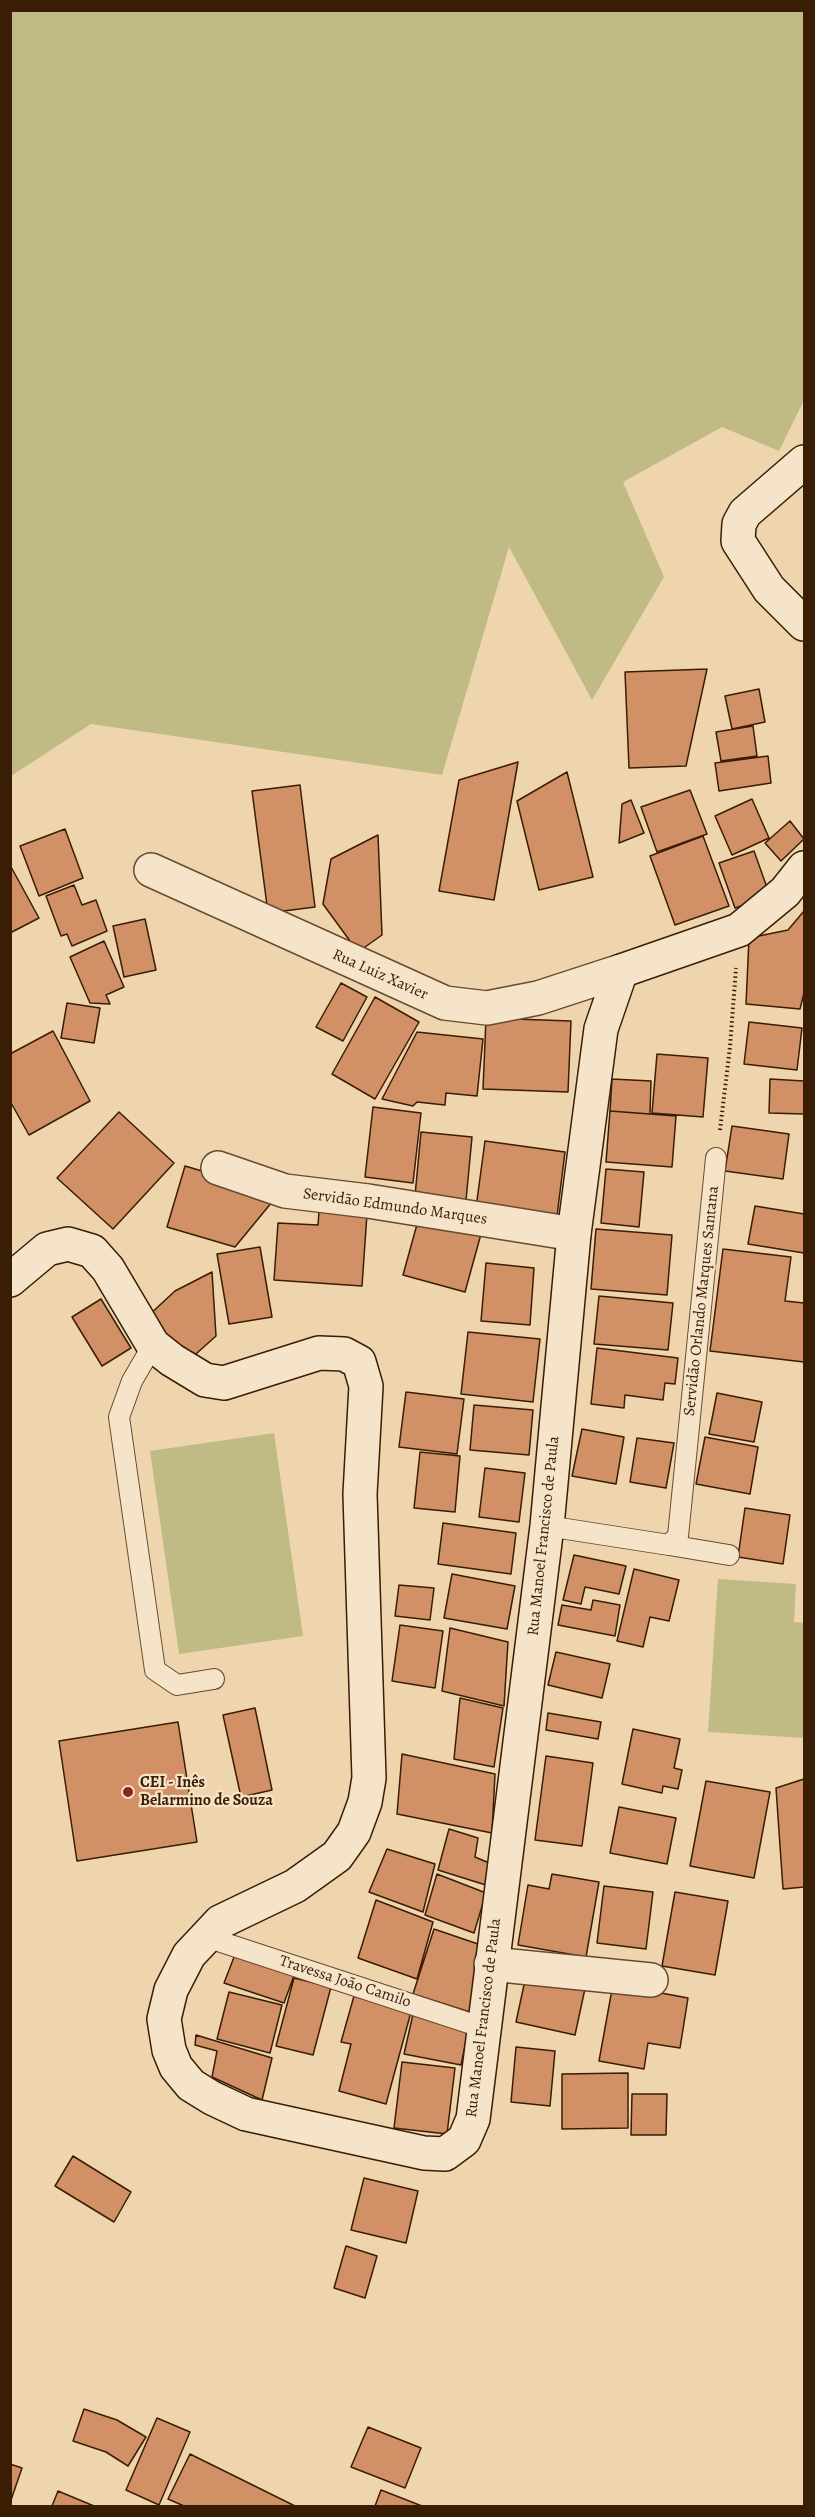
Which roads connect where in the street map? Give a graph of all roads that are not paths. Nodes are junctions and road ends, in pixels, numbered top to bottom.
1 (804, 462) edge
2 (804, 624) edge
3 (804, 868) edge
4 (151, 870) dead end
5 (621, 971) junction
6 (716, 1158) road end
7 (218, 1168) dead end
8 (574, 1234) junction
9 (10, 1280) edge
10 (153, 1345) junction
11 (548, 1526) junction
12 (669, 1545) junction
13 (729, 1555) dead end
14 (214, 1679) dead end
15 (206, 1937) junction
16 (491, 1964) junction
17 (651, 1980) dead end
18 (484, 2028) junction

1 - 2 street
3 - 5 street
4 - 5 street, Rua Luiz Xavier
5 - 8 street, Rua Manoel Francisco de Paula
6 - 12 lane, Servidão Orlando Marques Santana
7 - 8 street, Servidão Edmundo Marques
8 - 11 street, Rua Manoel Francisco de Paula
9 - 10 street, Rua Manoel Francisco de Paula
10 - 14 lane
10 - 15 street, Rua Manoel Francisco de Paula
11 - 12 lane
11 - 16 street, Rua Manoel Francisco de Paula
12 - 13 lane
15 - 18 lane, Travessa João Camilo
15 - 18 street, Rua Manoel Francisco de Paula
16 - 17 street
16 - 18 street, Rua Manoel Francisco de Paula

